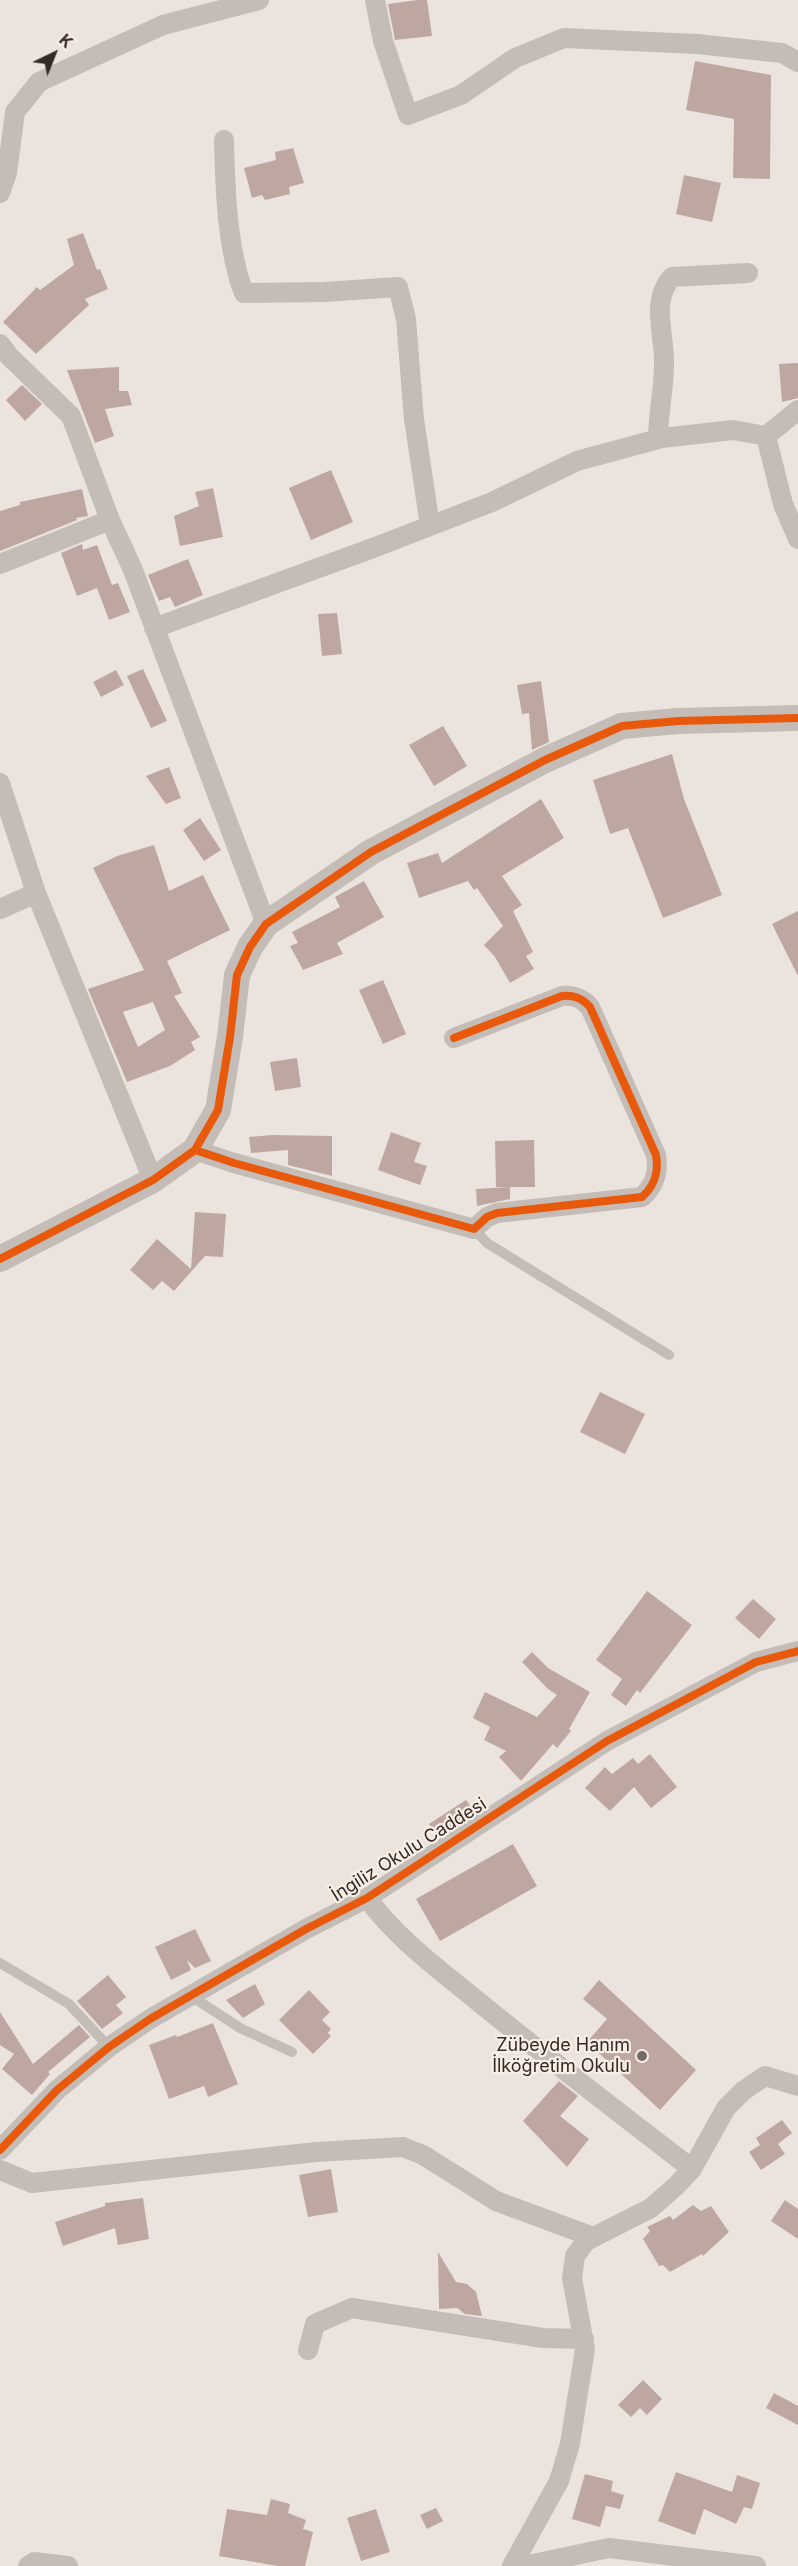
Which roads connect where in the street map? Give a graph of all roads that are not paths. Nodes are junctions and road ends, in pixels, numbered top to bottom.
1 (259, 0) edge
2 (375, 0) edge
3 (798, 62) edge
4 (224, 140) dead end
5 (0, 193) edge
6 (748, 273) dead end
7 (0, 344) edge
8 (798, 410) edge
9 (766, 436) junction
10 (658, 439) junction
11 (110, 520) junction
12 (430, 526) junction
13 (798, 539) edge
14 (0, 564) edge
15 (153, 628) junction
16 (798, 718) edge
17 (0, 783) edge
18 (36, 893) junction
19 (0, 909) edge
20 (266, 924) junction
21 (454, 1038) dead end
22 (195, 1150) junction
23 (153, 1180) junction
24 (474, 1229) junction
25 (0, 1259) edge
26 (669, 1354) dead end
27 (798, 1651) edge
28 (367, 1898) junction
29 (0, 1963) edge
30 (191, 1996) junction
31 (109, 2047) junction
32 (292, 2052) dead end
33 (798, 2086) edge
34 (0, 2150) edge
35 (692, 2169) junction
36 (0, 2170) edge
37 (593, 2237) junction
38 (584, 2339) junction
39 (308, 2350) dead end
40 (28, 2566) edge
41 (68, 2566) edge
42 (512, 2566) edge
43 (523, 2566) edge
44 (756, 2566) edge

1 - 5 street
2 - 3 street
4 - 12 street
6 - 10 street
7 - 11 street
8 - 9 street
9 - 10 street
9 - 13 street
10 - 12 street
11 - 14 street
11 - 15 street
12 - 15 street
15 - 20 street
16 - 20 street
17 - 18 street
18 - 19 street
18 - 23 street
20 - 22 street
21 - 24 street
22 - 23 street
22 - 24 street
23 - 25 street
24 - 26 lane
27 - 28 street, İngiliz Okulu Caddesi
28 - 30 street, İngiliz Okulu Caddesi
28 - 35 street
29 - 31 lane
30 - 31 street, İngiliz Okulu Caddesi
30 - 32 lane
31 - 34 street, İngiliz Okulu Caddesi
33 - 35 street
35 - 37 street
36 - 37 street
37 - 38 street
38 - 39 street
38 - 42 street
40 - 41 street
43 - 44 street

